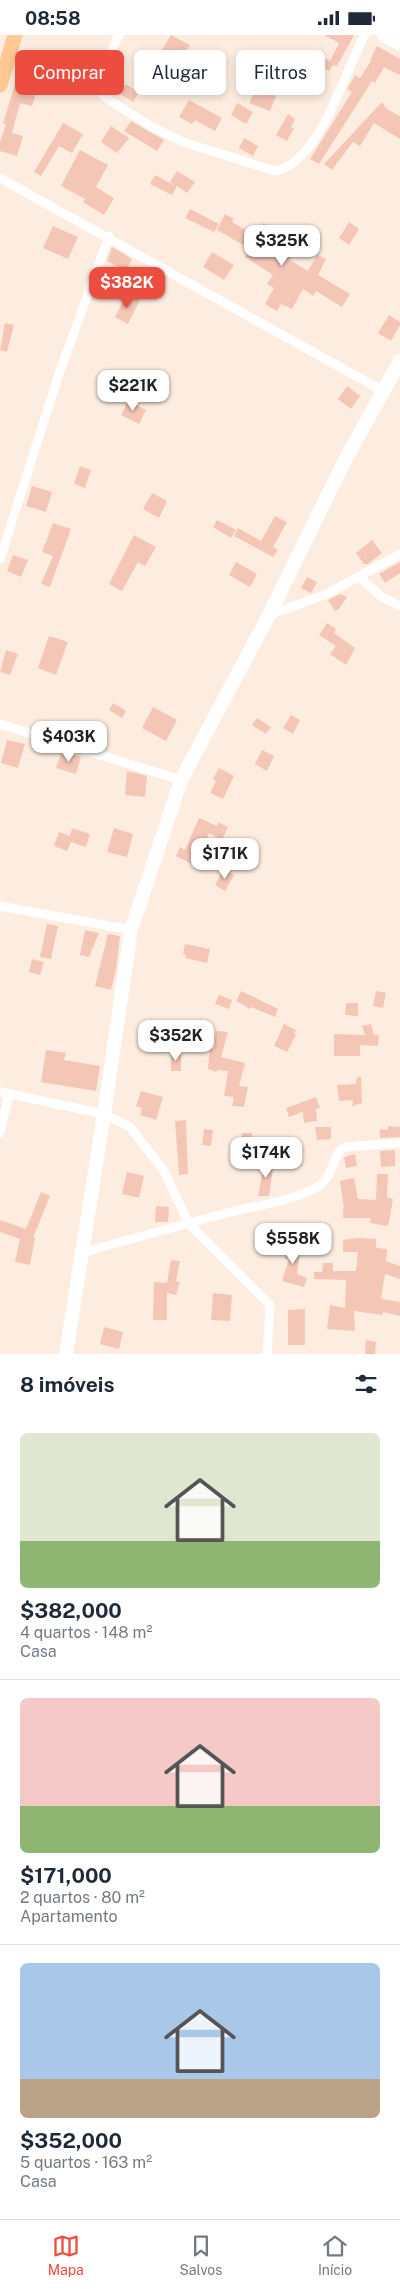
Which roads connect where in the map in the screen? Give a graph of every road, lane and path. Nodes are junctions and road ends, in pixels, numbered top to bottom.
1 (15, 35) edge
2 (119, 35) edge
3 (365, 35) edge
4 (384, 35) edge
5 (400, 44) edge
6 (112, 50) edge
7 (10, 52) junction
8 (15, 54) edge
9 (0, 85) edge
10 (103, 95) edge
11 (0, 178) edge
12 (109, 237) junction
13 (400, 361) edge
14 (383, 391) junction
15 (400, 554) edge
16 (0, 559) edge
17 (359, 577) junction
18 (400, 606) edge
19 (269, 615) junction
20 (0, 724) edge
21 (181, 780) junction
22 (0, 906) edge
23 (131, 930) junction
24 (4, 1093) edge
25 (104, 1114) junction
26 (0, 1133) edge
27 (400, 1143) edge
28 (189, 1224) junction
29 (82, 1253) junction
30 (66, 1354) edge
31 (267, 1354) edge

1 - 7 main road
2 - 6 street
3 - 10 street
4 - 5 main road
7 - 8 street
7 - 9 main road
11 - 12 street
12 - 14 street
12 - 16 street
13 - 14 main road
14 - 19 main road
15 - 17 street
17 - 18 street
17 - 19 street
19 - 21 main road
20 - 21 street
21 - 23 main road
22 - 23 street
23 - 25 main road
24 - 25 street
24 - 26 street
25 - 28 street
25 - 29 main road
27 - 28 street
28 - 29 street
28 - 31 street
29 - 30 main road

